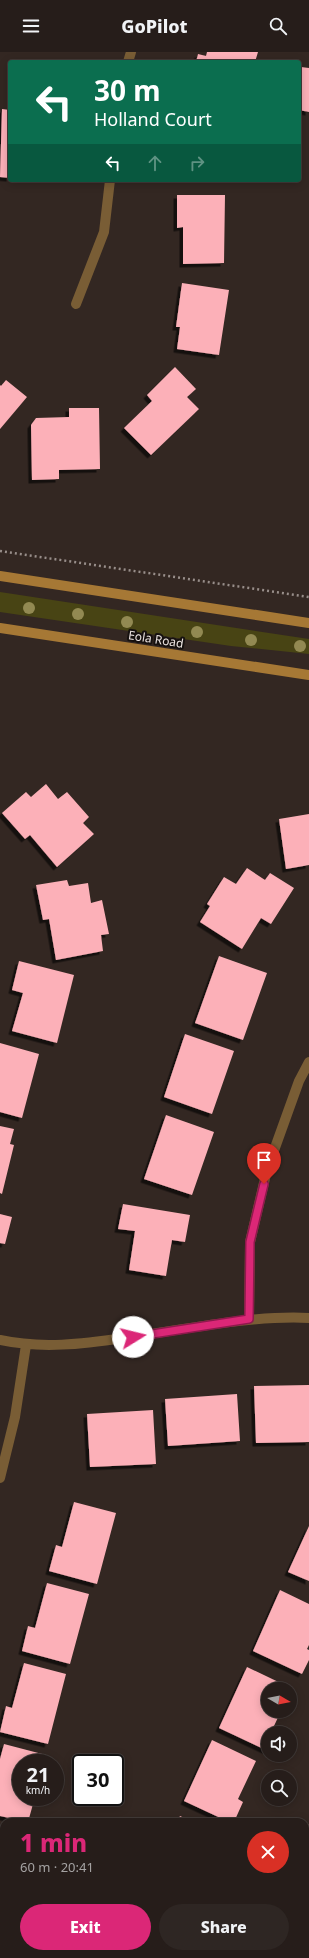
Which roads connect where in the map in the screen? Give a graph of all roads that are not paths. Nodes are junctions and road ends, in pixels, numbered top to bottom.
1 (110, 182) edge
2 (76, 304) dead end
3 (0, 576) edge
4 (309, 623) edge
5 (0, 628) edge
6 (309, 675) edge
7 (309, 1062) edge
8 (309, 1318) edge
9 (249, 1319) junction
10 (0, 1340) edge
11 (26, 1345) junction
12 (0, 1478) edge

1 - 2 street
3 - 4 street
5 - 6 street, Eola Road
7 - 9 street
8 - 9 street
9 - 11 street
10 - 11 street
11 - 12 street

